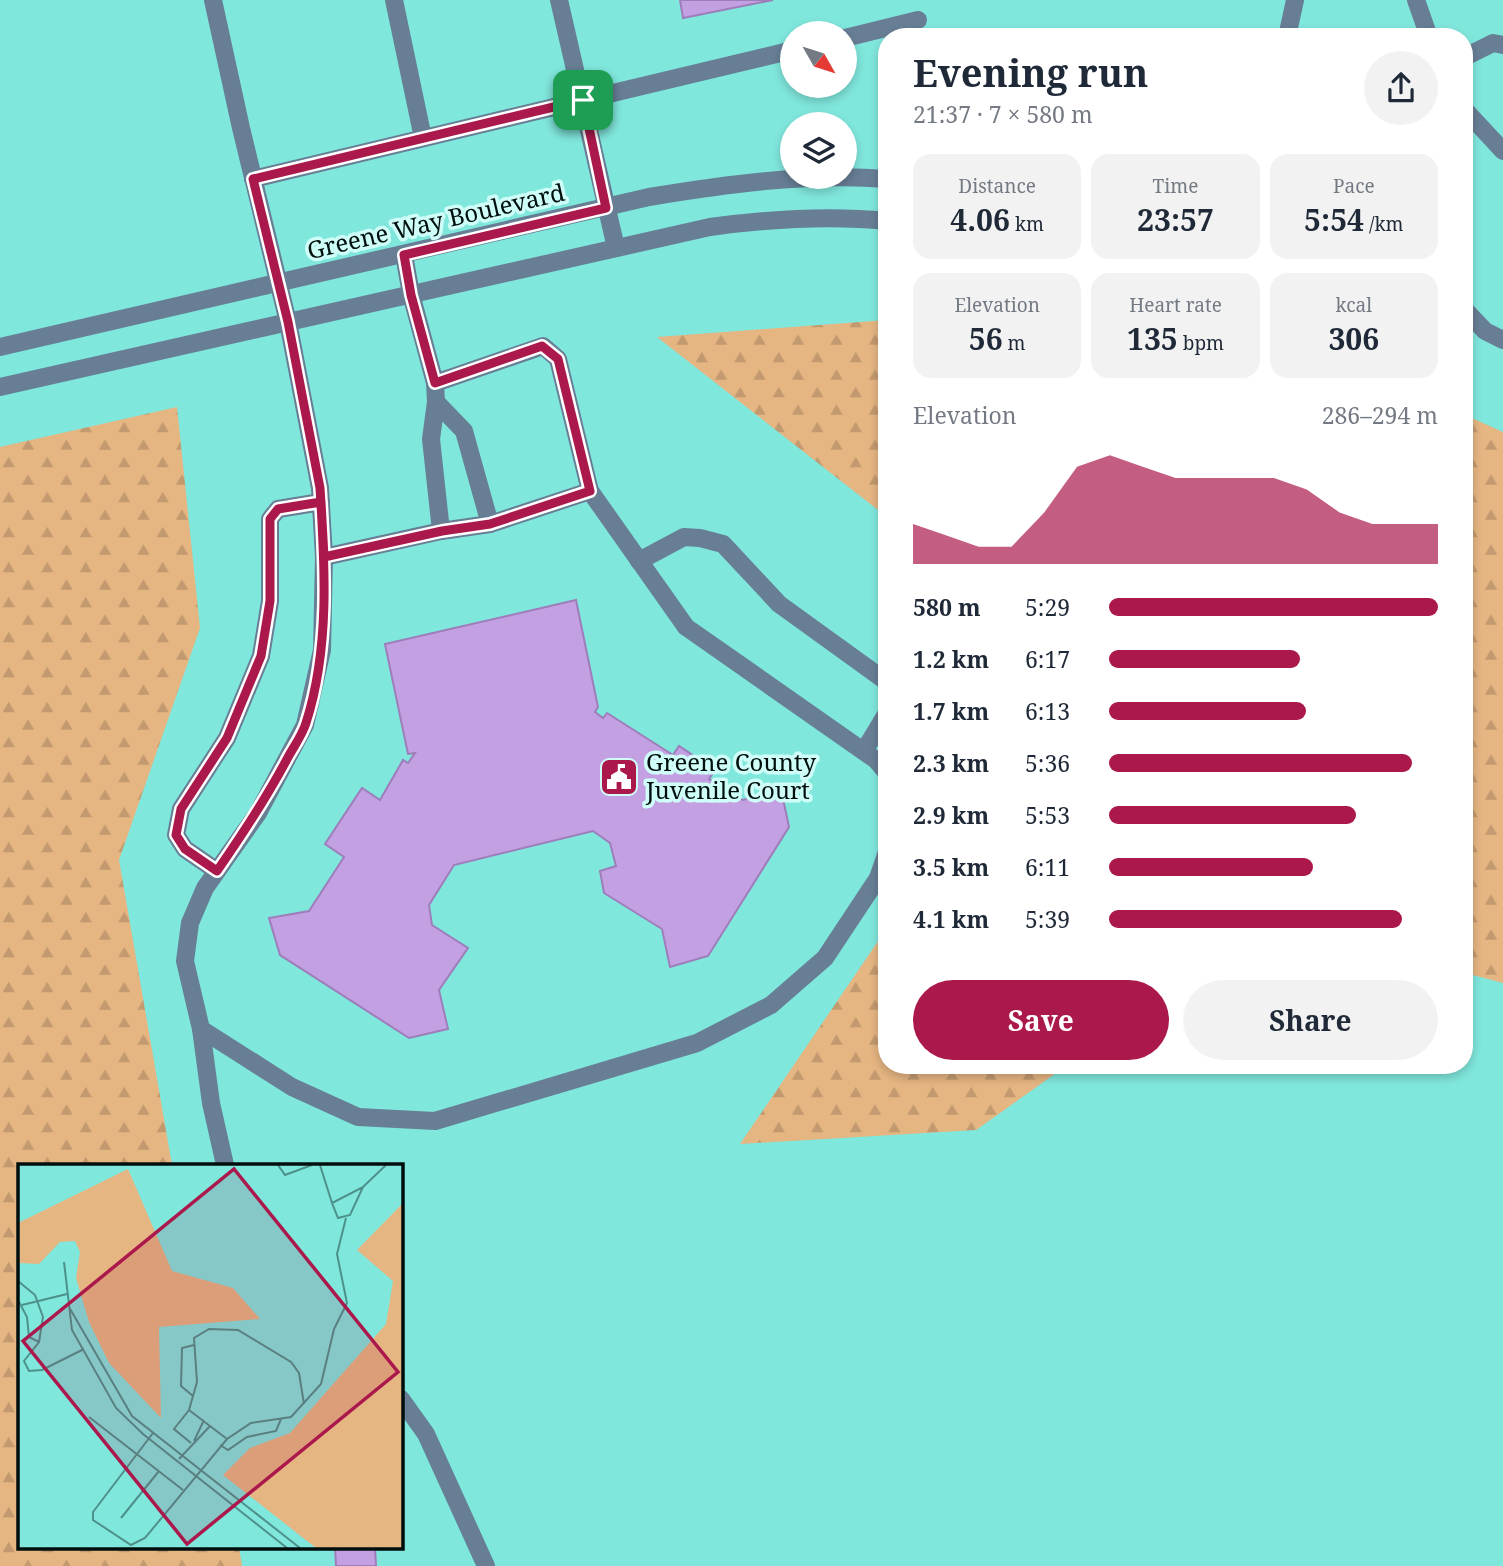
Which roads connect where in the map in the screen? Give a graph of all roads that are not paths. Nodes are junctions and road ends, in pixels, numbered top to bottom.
1 (213, 0) edge
2 (394, 0) edge
3 (559, 0) edge
4 (1295, 0) edge
5 (1416, 0) edge
6 (918, 20) dead end
7 (886, 28) edge
8 (1289, 28) edge
9 (1426, 28) edge
10 (878, 30) edge
11 (858, 35) edge
12 (1503, 45) edge
13 (780, 53) edge
14 (1473, 53) edge
15 (583, 100) junction
16 (1473, 118) edge
17 (423, 138) junction
18 (1503, 150) edge
19 (878, 178) edge
20 (253, 179) junction
21 (606, 208) junction
22 (878, 220) edge
23 (616, 248) junction
24 (404, 255) junction
25 (279, 284) junction
26 (411, 295) junction
27 (1473, 318) edge
28 (288, 322) junction
29 (1486, 331) junction
30 (1473, 332) edge
31 (1503, 340) edge
32 (0, 347) edge
33 (435, 383) junction
34 (0, 387) edge
35 (436, 402) junction
36 (590, 491) junction
37 (321, 502) junction
38 (490, 524) junction
39 (442, 531) junction
40 (324, 557) junction
41 (639, 561) junction
42 (878, 676) edge
43 (878, 728) edge
44 (864, 751) junction
45 (878, 762) edge
46 (217, 871) junction
47 (878, 877) edge
48 (201, 1029) junction
49 (225, 1164) edge
50 (402, 1400) edge
51 (486, 1566) edge

1 - 20 street
2 - 17 street
3 - 15 street
4 - 8 street
5 - 9 street
6 - 7 street
10 - 11 street
12 - 14 street
13 - 15 street
15 - 17 street
15 - 21 street
16 - 18 street
17 - 20 street
19 - 21 street, Greene Way Boulevard
20 - 25 street
21 - 23 street
21 - 24 street, Greene Way Boulevard
22 - 23 street
23 - 26 street
24 - 25 street, Greene Way Boulevard
24 - 26 street
25 - 28 street
25 - 32 street, Greene Way Boulevard
26 - 28 street
26 - 33 street
27 - 29 street
28 - 34 street
28 - 37 street
29 - 30 street
29 - 31 street
33 - 35 street
33 - 36 street
35 - 38 street
35 - 39 street
36 - 38 street
36 - 41 street
37 - 40 street
37 - 46 street
38 - 39 street
39 - 40 street
40 - 46 street
41 - 42 street
41 - 44 street
43 - 44 street
44 - 45 street
46 - 48 street
47 - 48 street
48 - 49 street
50 - 51 street

